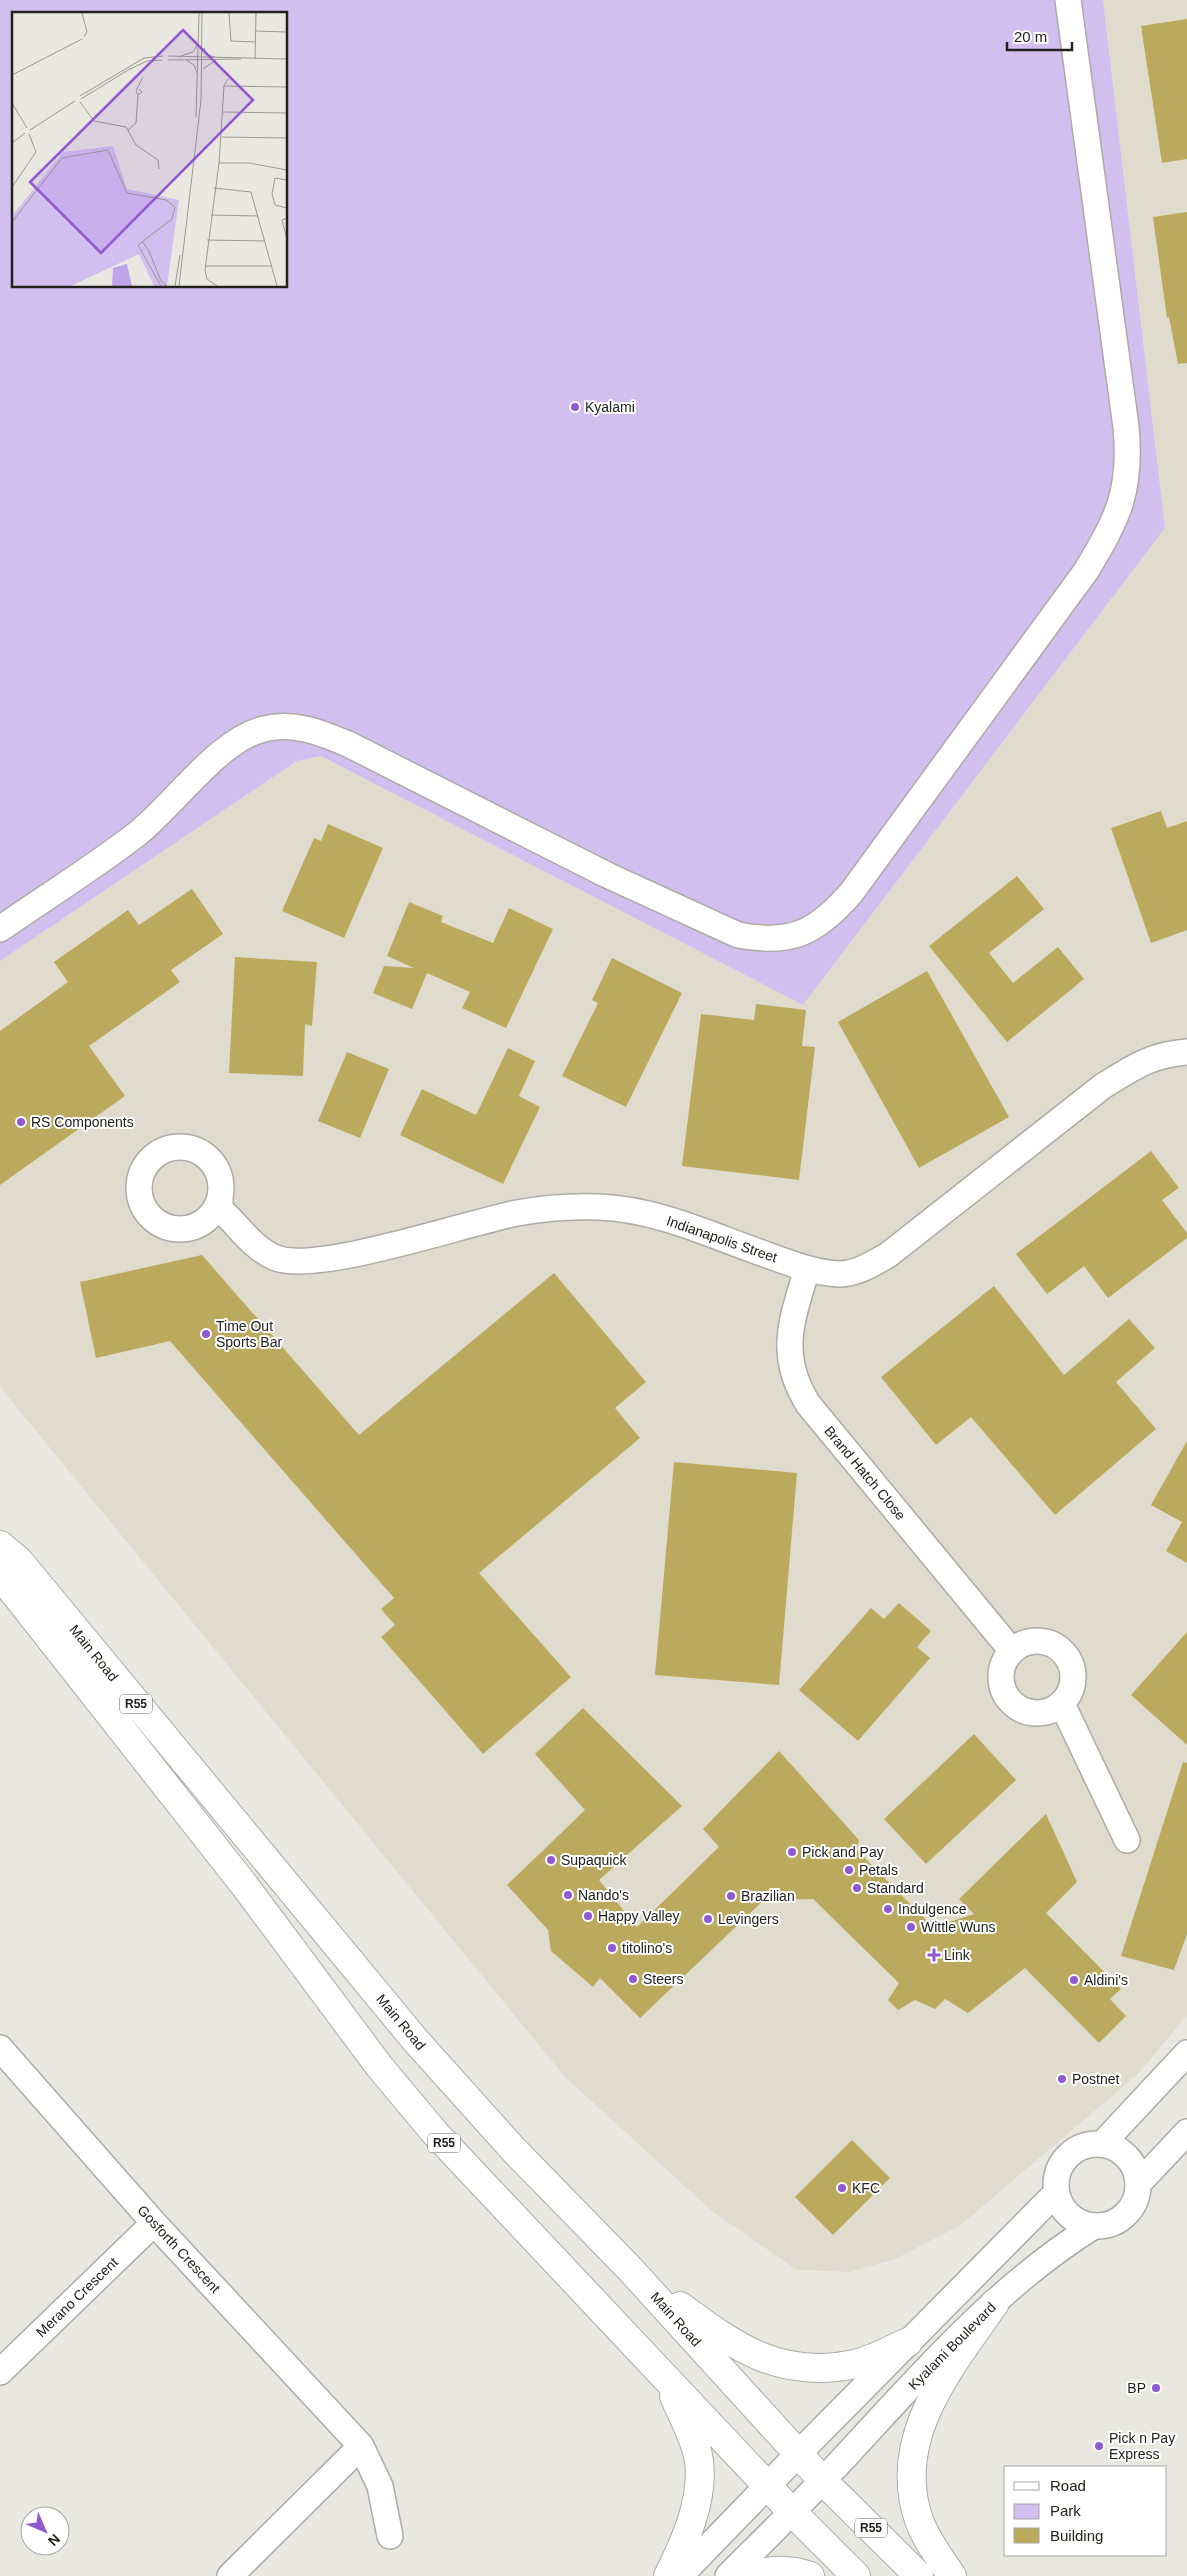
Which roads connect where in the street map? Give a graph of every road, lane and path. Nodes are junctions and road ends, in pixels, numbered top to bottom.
1 (1068, 0) edge
2 (0, 929) edge
3 (1187, 1052) edge
4 (220, 1200) dead end
5 (807, 1269) junction
6 (0, 1545) edge
7 (0, 1575) edge
8 (1012, 1651) junction
9 (1062, 1704) junction
10 (1126, 1840) dead end
11 (0, 2048) edge
12 (1187, 2053) edge
13 (1187, 2132) edge
14 (1102, 2144) junction
15 (1138, 2184) junction
16 (1056, 2193) junction
17 (154, 2223) junction
18 (1094, 2226) junction
19 (630, 2269) junction
20 (995, 2303) junction
21 (908, 2342) junction
22 (0, 2372) edge
23 (667, 2380) junction
24 (361, 2446) junction
25 (798, 2454) junction
26 (823, 2481) junction
27 (768, 2487) junction
28 (792, 2512) junction
29 (390, 2536) dead end
30 (230, 2576) edge
31 (668, 2576) edge
32 (680, 2576) edge
33 (728, 2576) edge
34 (748, 2576) edge
35 (810, 2576) edge
36 (856, 2576) edge
37 (919, 2576) edge
38 (952, 2576) edge

1 - 2 street
3 - 5 street, Indianapolis Street
4 - 5 street, Indianapolis Street
5 - 8 street, Brand Hatch Close
6 - 19 main road, Main Road / R55
7 - 23 main road, Main Road / R55
8 - 9 street
8 - 9 street
9 - 10 street
11 - 17 street, Gosforth Crescent
12 - 14 street
13 - 15 street, Kyalami Boulevard
14 - 15 street
14 - 16 street
15 - 18 street, Kyalami Boulevard
16 - 18 street
16 - 21 street
17 - 22 street, Merano Crescent
17 - 24 street, Gosforth Crescent
18 - 20 street, Kyalami Boulevard
19 - 21 main road
19 - 25 main road, Main Road / R55
20 - 26 street, Kyalami Boulevard
20 - 38 main road
21 - 25 street
23 - 27 main road, Main Road / R55
23 - 31 main road
24 - 29 street, Gosforth Crescent
24 - 30 street
25 - 26 main road, Main Road / R55
25 - 27 street
26 - 28 street, Kyalami Boulevard
26 - 37 main road, R55
27 - 28 main road, Main Road / R55
27 - 32 street
28 - 33 street, Kyalami Boulevard
28 - 36 main road, R55
34 - 35 main road

